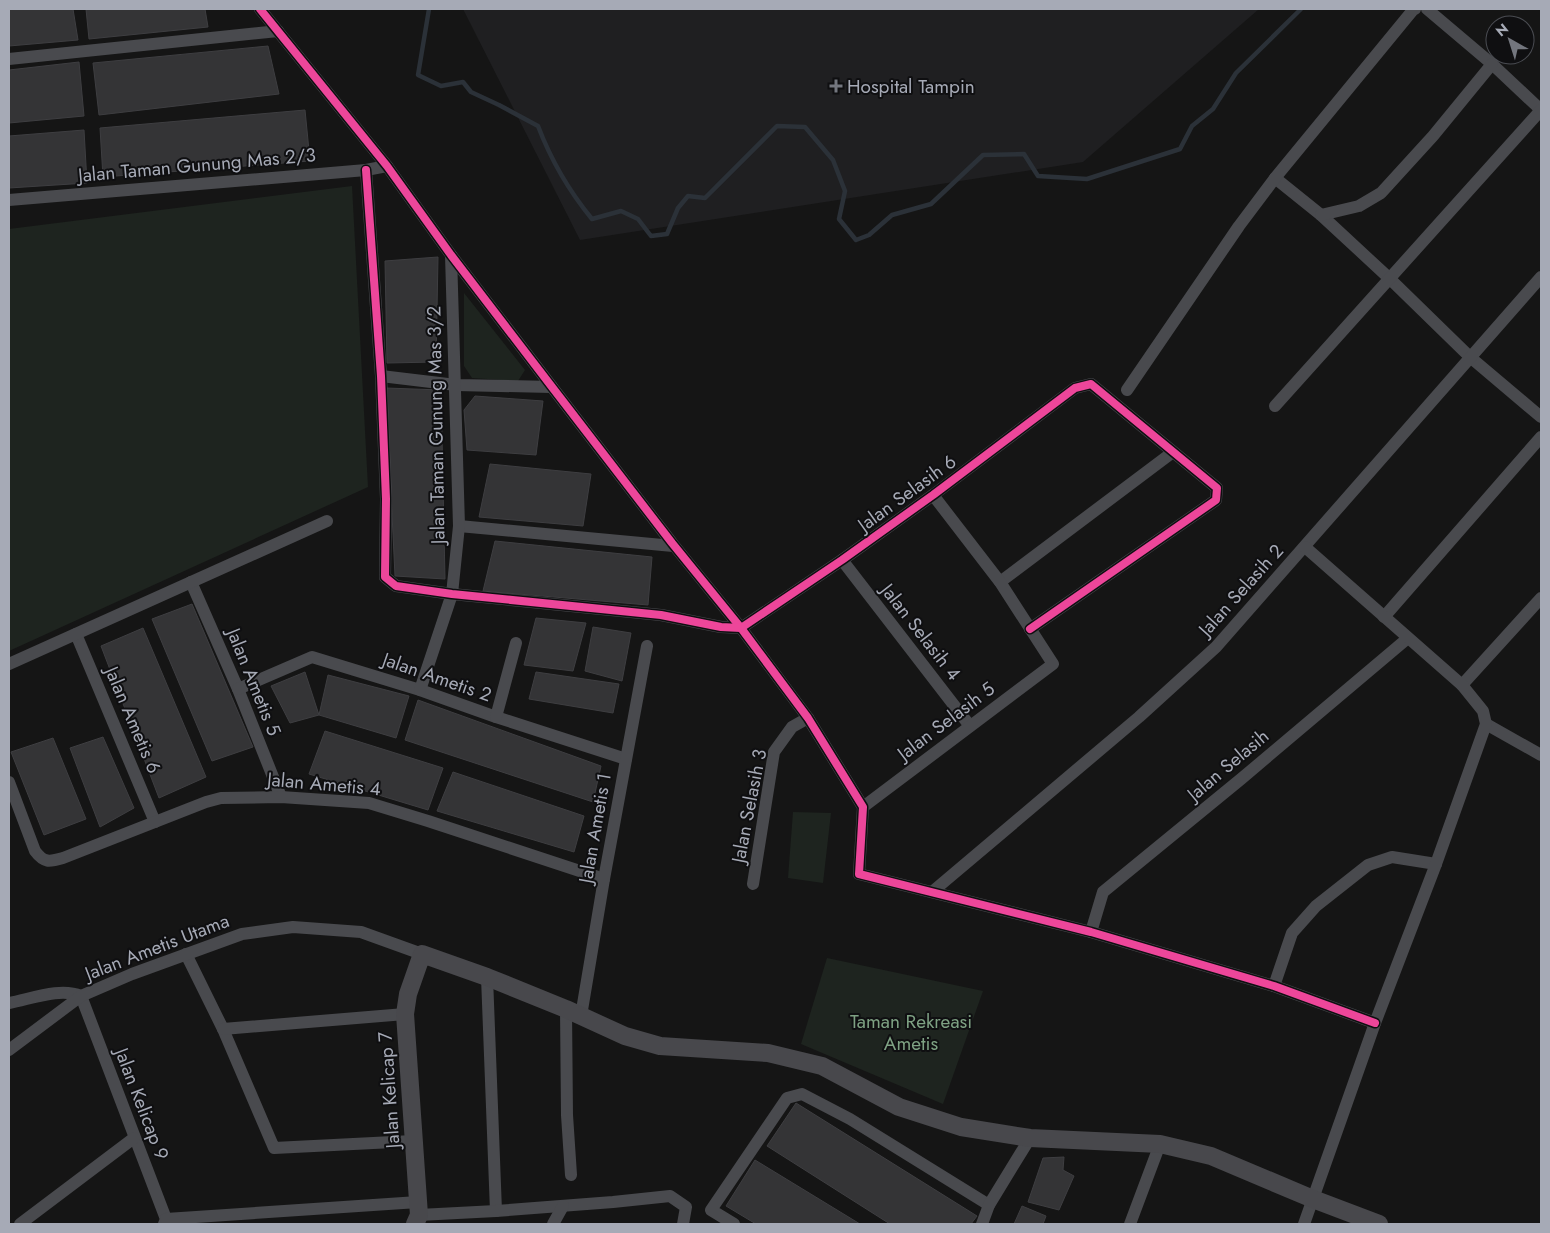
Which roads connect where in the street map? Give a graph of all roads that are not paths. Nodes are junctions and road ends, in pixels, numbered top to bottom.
1 (260, 9) edge
2 (1415, 9) edge
3 (1427, 9) edge
4 (278, 31) junction
5 (1485, 58) edge
6 (9, 59) edge
7 (1491, 65) edge
8 (1493, 65) edge
9 (1541, 110) edge
10 (387, 166) junction
11 (366, 170) junction
12 (1275, 178) junction
13 (9, 200) edge
14 (1321, 215) junction
15 (451, 255) junction
16 (1541, 277) edge
17 (1389, 278) junction
18 (1470, 357) junction
19 (381, 376) junction
20 (456, 385) junction
21 (552, 387) junction
22 (1127, 390) dead end
23 (1275, 406) dead end
24 (1541, 417) edge
25 (1541, 437) edge
26 (1174, 452) junction
27 (933, 495) junction
28 (326, 520) dead end
29 (460, 526) junction
30 (673, 546) junction
31 (1305, 546) junction
32 (842, 560) junction
33 (192, 582) junction
34 (1000, 582) junction
35 (452, 594) junction
36 (1541, 598) edge
37 (1384, 617) junction
38 (741, 628) junction
39 (1030, 630) junction
40 (76, 634) junction
41 (1408, 638) junction
42 (516, 643) dead end
43 (647, 646) dead end
44 (9, 664) edge
45 (1462, 685) junction
46 (238, 689) junction
47 (420, 690) junction
48 (496, 717) junction
49 (808, 718) junction
50 (1486, 724) junction
51 (970, 726) junction
52 (1541, 756) edge
53 (626, 759) junction
54 (9, 782) edge
55 (281, 797) junction
56 (862, 807) junction
57 (155, 822) junction
58 (1436, 864) junction
59 (604, 879) junction
60 (752, 884) dead end
61 (932, 892) junction
62 (1091, 932) junction
63 (186, 954) junction
64 (422, 954) junction
65 (487, 978) junction
66 (1274, 986) junction
67 (81, 996) junction
68 (9, 1003) edge
69 (573, 1013) junction
70 (406, 1014) junction
71 (1375, 1023) junction
72 (222, 1029) junction
73 (9, 1050) edge
74 (134, 1138) junction
75 (1030, 1138) junction
76 (413, 1141) junction
77 (1160, 1144) junction
78 (571, 1175) dead end
79 (1313, 1199) junction
80 (989, 1205) junction
81 (563, 1206) junction
82 (496, 1211) junction
83 (417, 1214) edge
84 (165, 1222) edge
85 (20, 1224) edge
86 (553, 1224) edge
87 (683, 1224) edge
88 (734, 1224) edge
89 (982, 1224) edge
90 (1130, 1224) edge
91 (1304, 1224) edge
92 (1380, 1224) edge

1 - 4 street
2 - 12 street
3 - 5 street
4 - 6 street
4 - 10 street
7 - 14 street
8 - 9 street
9 - 17 street
10 - 11 street, Jalan Taman Gunung Mas 2/3
10 - 15 street
11 - 13 street, Jalan Taman Gunung Mas 2/3
11 - 19 street
12 - 14 street
12 - 22 street
14 - 17 street
15 - 20 street, Jalan Taman Gunung Mas 3/2
15 - 21 street
16 - 18 street, Jalan Selasih 2
17 - 18 street
17 - 23 street
18 - 24 street
18 - 31 street, Jalan Selasih 2
19 - 20 street
19 - 35 street
20 - 21 street
20 - 29 street, Jalan Taman Gunung Mas 3/2
21 - 30 street
25 - 37 street
26 - 27 street, Jalan Selasih 6
26 - 34 street
26 - 39 street
27 - 32 street, Jalan Selasih 6
27 - 34 street
28 - 33 street
29 - 30 street
29 - 35 street, Jalan Taman Gunung Mas 3/2
30 - 38 street
31 - 37 street
31 - 61 street, Jalan Selasih 2
32 - 38 street, Jalan Selasih 6
32 - 51 street, Jalan Selasih 4
33 - 40 street
33 - 46 street, Jalan Ametis 5
34 - 39 street
35 - 38 street
35 - 47 street, Jalan Taman Gunung Mas 3/2
36 - 45 street
37 - 41 street
38 - 49 street
39 - 51 street, Jalan Selasih 5
40 - 44 street
40 - 57 street, Jalan Ametis 6
41 - 45 street
41 - 62 street, Jalan Selasih
42 - 48 street
43 - 53 street, Jalan Ametis 1
45 - 50 street
46 - 47 street, Jalan Ametis 2
46 - 55 street, Jalan Ametis 5
47 - 48 street, Jalan Ametis 2
48 - 53 street, Jalan Ametis 2
49 - 56 street
49 - 60 street, Jalan Selasih 3
50 - 52 street
50 - 58 street
51 - 56 street, Jalan Selasih 5
53 - 59 street, Jalan Ametis 1
54 - 57 street, Jalan Ametis 4
55 - 57 street, Jalan Ametis 4
55 - 59 street, Jalan Ametis 4
56 - 61 street
58 - 66 street
58 - 71 street
59 - 69 street, Jalan Ametis 1
61 - 62 street
62 - 66 street
63 - 64 street, Jalan Ametis Utama
63 - 67 street, Jalan Ametis Utama
63 - 72 street
64 - 65 street
64 - 70 street, Jalan Kelicap 7
65 - 69 street
65 - 82 street
66 - 71 street
67 - 68 street
67 - 73 street, Jalan Ametis Utama
67 - 74 street, Jalan Kelicap 9
69 - 75 street
69 - 78 street, Jalan Ametis 1
70 - 72 street
70 - 76 street, Jalan Kelicap 7
71 - 79 street
72 - 76 street
74 - 84 street, Jalan Kelicap 9
74 - 85 street
75 - 77 street
75 - 80 street
76 - 83 street, Jalan Kelicap 7
77 - 79 street
77 - 90 street
79 - 91 street
79 - 92 street
80 - 88 street
80 - 89 street
81 - 82 street
81 - 86 street
81 - 87 street
82 - 83 street
83 - 84 street

